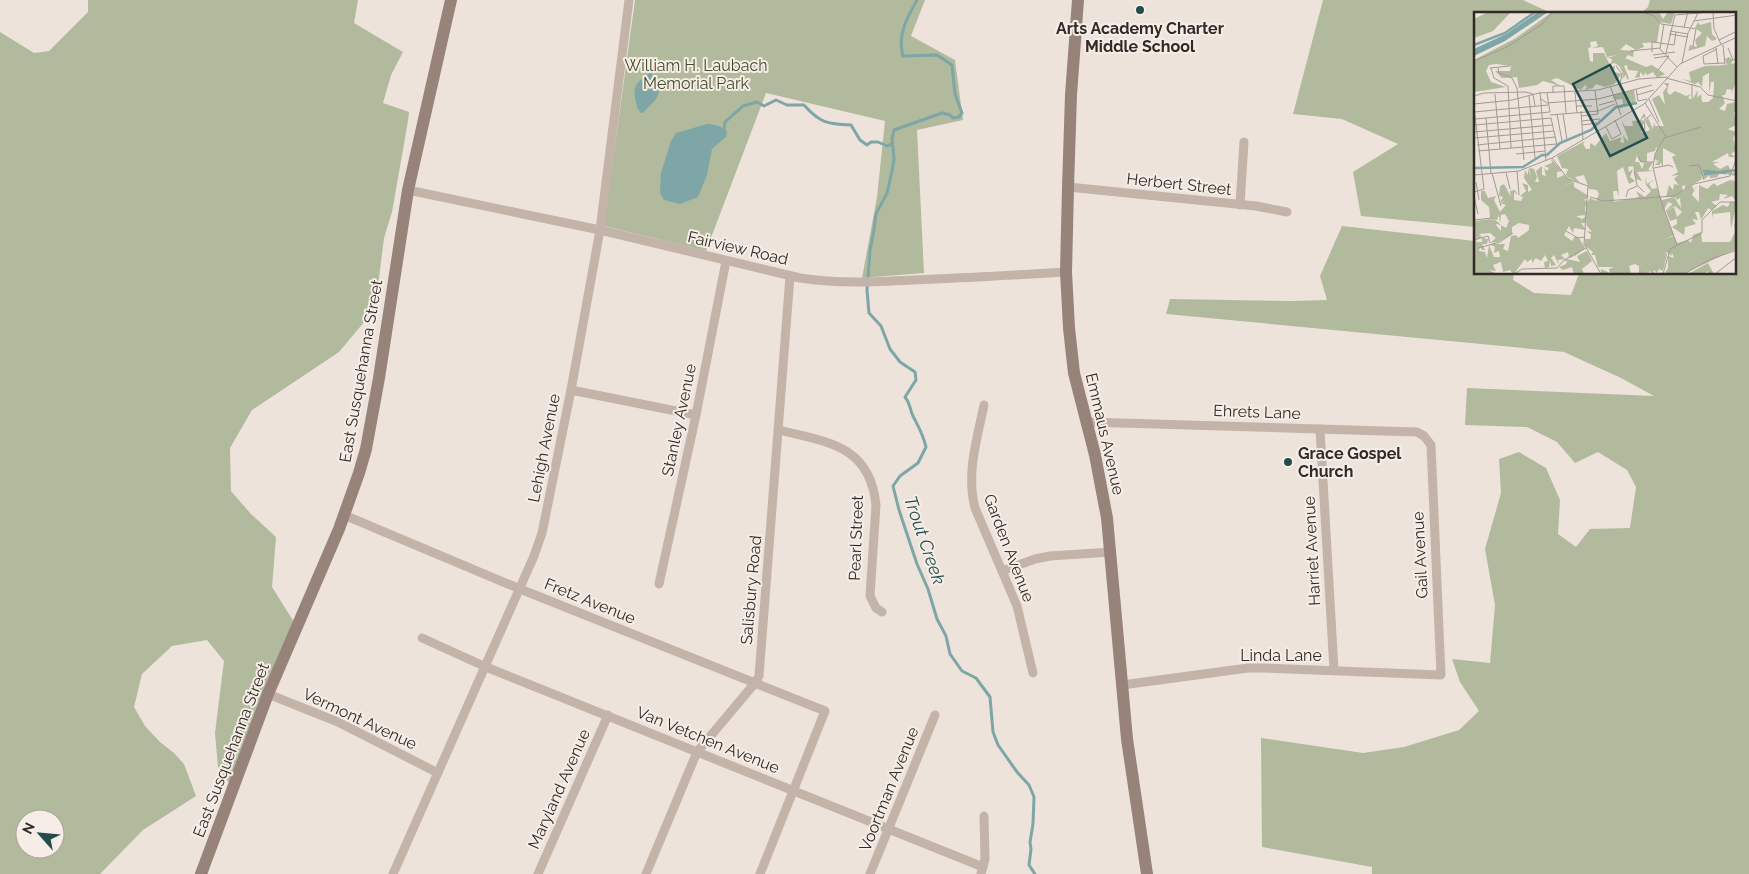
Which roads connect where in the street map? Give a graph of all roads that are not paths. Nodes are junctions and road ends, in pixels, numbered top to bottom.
1 (451, 0) edge
2 (629, 0) edge
3 (1078, 0) edge
4 (1244, 142) dead end
5 (1068, 187) junction
6 (408, 190) junction
7 (1240, 205) junction
8 (1287, 212) dead end
9 (600, 230) junction
10 (726, 261) junction
11 (1066, 272) junction
12 (790, 276) junction
13 (571, 390) junction
14 (984, 405) dead end
15 (696, 415) junction
16 (1087, 422) junction
17 (1320, 429) junction
18 (779, 430) junction
19 (1424, 436) joint
20 (344, 516) junction
21 (1110, 552) junction
22 (1002, 571) junction
23 (659, 584) dead end
24 (520, 589) junction
25 (882, 612) dead end
26 (422, 638) dead end
27 (486, 667) junction
28 (1334, 670) junction
29 (1033, 673) dead end
30 (1441, 674) joint
31 (754, 683) junction
32 (1122, 685) junction
33 (268, 694) junction
34 (608, 715) junction
35 (935, 715) dead end
36 (697, 752) junction
37 (438, 773) junction
38 (793, 791) junction
39 (984, 816) dead end
40 (888, 829) junction
41 (982, 871) edge
42 (201, 874) edge
43 (393, 874) edge
44 (538, 874) edge
45 (646, 874) edge
46 (760, 874) edge
47 (870, 874) edge
48 (1147, 874) edge

1 - 6 main road, East Susquehanna Street
2 - 9 street, Lehigh Avenue
3 - 5 main road, Emmaus Avenue
4 - 7 street
5 - 7 street, Herbert Street
5 - 11 main road, Emmaus Avenue
6 - 9 street, Fairview Road
6 - 20 main road, East Susquehanna Street
7 - 8 street, Herbert Street
9 - 10 street, Fairview Road
9 - 13 street, Lehigh Avenue
10 - 12 street, Fairview Road
10 - 15 street, Stanley Avenue
11 - 12 street, Fairview Road
11 - 16 main road, Emmaus Avenue
12 - 18 street, Salisbury Road
13 - 15 street
13 - 24 street, Lehigh Avenue
14 - 22 street, Garden Avenue
15 - 23 street, Stanley Avenue
16 - 17 street, Ehrets Lane
16 - 21 main road, Emmaus Avenue
17 - 19 street, Ehrets Lane
17 - 28 street, Harriet Avenue
18 - 25 street, Pearl Street
18 - 31 street, Salisbury Road
19 - 30 street, Gail Avenue
20 - 24 street, Fretz Avenue
20 - 33 main road, East Susquehanna Street
21 - 22 street
21 - 32 main road, Emmaus Avenue
22 - 29 street, Garden Avenue
24 - 27 street, Lehigh Avenue
24 - 31 street, Fretz Avenue
26 - 27 street, Van Vetchen Avenue
27 - 34 street, Van Vetchen Avenue
27 - 37 street, Lehigh Avenue
28 - 30 street, Linda Lane
28 - 32 street, Linda Lane
31 - 36 street, Salisbury Road
31 - 38 street, Fretz Avenue
32 - 48 main road, Emmaus Avenue
33 - 37 street, Vermont Avenue
33 - 42 main road, East Susquehanna Street
34 - 36 street, Van Vetchen Avenue
34 - 44 street, Maryland Avenue
35 - 40 street, Voortman Avenue
36 - 38 street, Van Vetchen Avenue
36 - 45 street, Salisbury Road
37 - 43 street, Lehigh Avenue
38 - 40 street, Van Vetchen Avenue
38 - 46 street
39 - 41 street
40 - 41 street, Van Vetchen Avenue
40 - 47 street, Voortman Avenue

